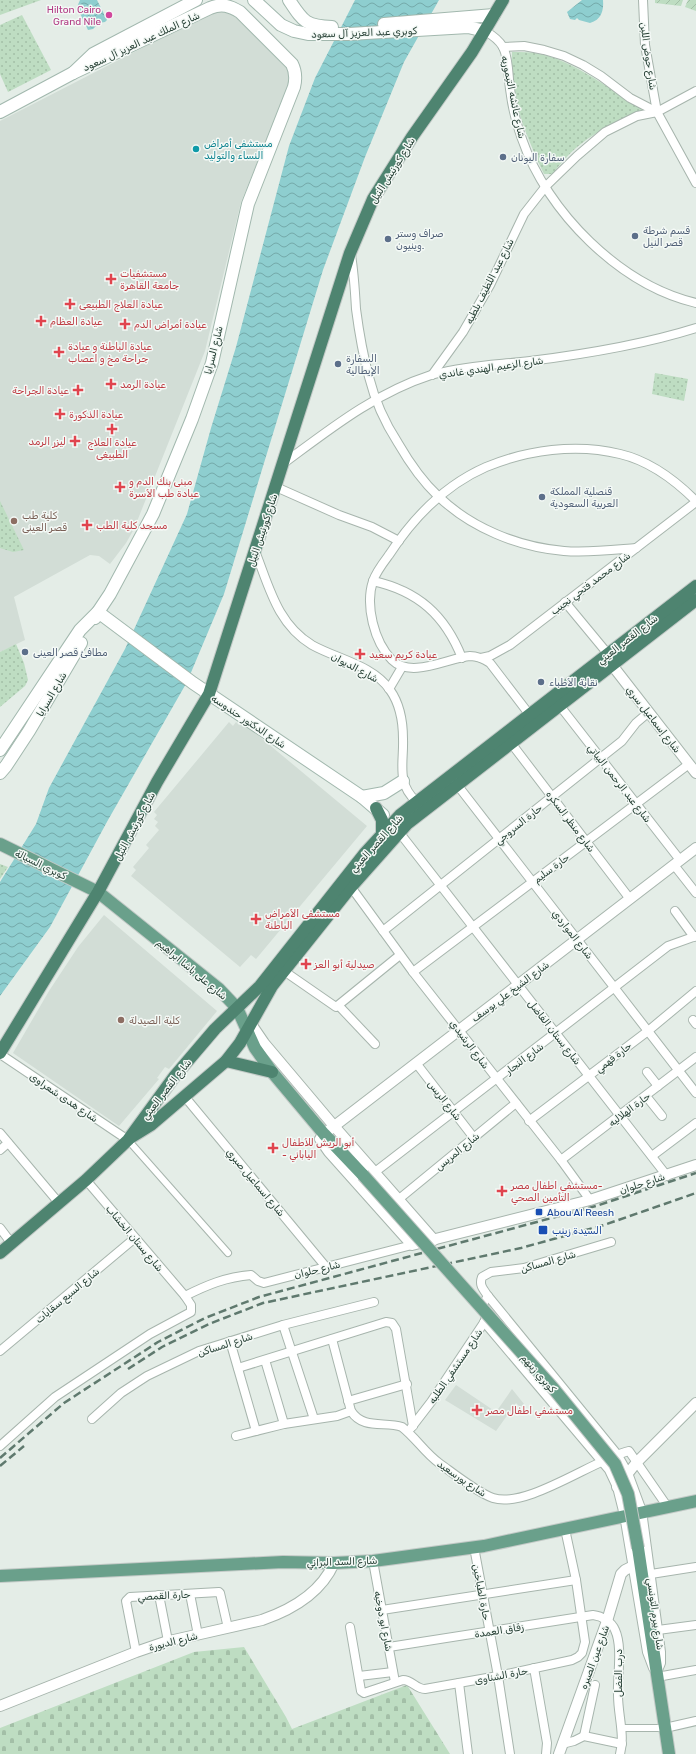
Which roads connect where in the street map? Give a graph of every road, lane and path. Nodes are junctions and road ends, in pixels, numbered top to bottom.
1 (188, 0) edge
2 (196, 0) edge
3 (254, 0) edge
4 (289, 0) edge
5 (503, 0) edge
6 (644, 0) edge
7 (297, 12) junction
8 (494, 15) junction
9 (462, 22) junction
10 (281, 25) junction
11 (323, 30) junction
12 (485, 31) junction
13 (503, 47) junction
14 (93, 54) junction
15 (73, 73) junction
16 (295, 76) joint
17 (696, 91) edge
18 (0, 112) edge
19 (657, 112) junction
20 (696, 183) edge
21 (546, 186) junction
22 (350, 253) junction
23 (696, 303) edge
24 (696, 328) edge
25 (432, 375) junction
26 (375, 399) junction
27 (284, 463) junction
28 (276, 487) junction
29 (696, 489) edge
30 (438, 496) junction
31 (696, 501) edge
32 (399, 540) junction
33 (636, 548) junction
34 (255, 551) junction
35 (373, 581) junction
36 (696, 586) edge
37 (696, 600) edge
38 (565, 602) junction
39 (98, 612) junction
40 (462, 658) junction
41 (481, 658) junction
42 (610, 660) junction
43 (402, 667) junction
44 (389, 689) junction
45 (210, 699) junction
46 (560, 706) junction
47 (649, 712) junction
48 (529, 714) junction
49 (511, 744) junction
50 (0, 750) edge
51 (601, 758) junction
52 (689, 764) junction
53 (0, 773) edge
54 (696, 773) edge
55 (450, 775) junction
56 (403, 781) junction
57 (458, 785) junction
58 (552, 796) junction
59 (362, 797) junction
60 (416, 801) junction
61 (636, 804) junction
62 (376, 808) junction
63 (395, 827) junction
64 (382, 834) junction
65 (500, 839) junction
66 (586, 842) junction
67 (0, 844) edge
68 (696, 848) edge
69 (677, 862) junction
70 (533, 882) junction
71 (81, 883) joint
72 (441, 885) junction
73 (351, 887) junction
74 (98, 892) junction
75 (696, 893) edge
76 (630, 899) junction
77 (675, 911) dead end
78 (473, 927) junction
79 (383, 931) junction
80 (695, 936) edge
81 (578, 940) junction
82 (400, 955) junction
83 (284, 971) junction
84 (413, 972) junction
85 (519, 985) junction
86 (615, 988) junction
87 (696, 991) edge
88 (338, 1006) junction
89 (237, 1008) junction
90 (249, 1028) junction
91 (459, 1029) junction
92 (648, 1031) junction
93 (556, 1033) junction
94 (375, 1044) dead end
95 (0, 1053) edge
96 (696, 1057) edge
97 (226, 1061) junction
98 (416, 1063) junction
99 (678, 1070) junction
100 (272, 1072) junction
101 (647, 1072) dead end
102 (589, 1076) junction
103 (497, 1079) junction
104 (658, 1086) junction
105 (696, 1093) edge
106 (646, 1096) junction
107 (185, 1097) junction
108 (516, 1104) junction
109 (454, 1111) junction
110 (620, 1115) junction
111 (662, 1116) dead end
112 (529, 1121) junction
113 (696, 1123) edge
114 (334, 1126) junction
115 (0, 1133) edge
116 (324, 1134) junction
117 (474, 1138) junction
118 (128, 1140) junction
119 (8, 1143) junction
120 (0, 1150) edge
121 (652, 1156) junction
122 (561, 1160) junction
123 (696, 1165) edge
124 (375, 1172) junction
125 (363, 1175) joint
126 (667, 1176) junction
127 (86, 1180) junction
128 (399, 1199) junction
129 (590, 1200) junction
130 (59, 1203) junction
131 (0, 1228) edge
132 (135, 1238) junction
133 (434, 1240) junction
134 (611, 1242) dead end
135 (12, 1244) junction
136 (412, 1245) junction
137 (0, 1253) edge
138 (228, 1253) dead end
139 (326, 1267) junction
140 (185, 1296) junction
141 (488, 1296) junction
142 (374, 1302) dead end
143 (484, 1322) junction
144 (283, 1325) junction
145 (332, 1339) junction
146 (230, 1341) junction
147 (0, 1351) edge
148 (292, 1352) junction
149 (265, 1360) junction
150 (238, 1368) junction
151 (407, 1384) junction
152 (348, 1402) junction
153 (696, 1403) edge
154 (351, 1411) junction
155 (92, 1419) dead end
156 (314, 1419) junction
157 (284, 1424) junction
158 (411, 1429) junction
159 (256, 1431) junction
160 (236, 1436) dead end
161 (1, 1444) edge
162 (617, 1454) junction
163 (602, 1460) junction
164 (637, 1462) junction
165 (628, 1473) junction
166 (617, 1486) junction
167 (696, 1501) edge
168 (667, 1506) junction
169 (642, 1511) junction
170 (624, 1515) junction
171 (565, 1529) junction
172 (474, 1547) junction
173 (373, 1561) junction
174 (334, 1563) junction
175 (633, 1566) junction
176 (696, 1567) edge
177 (651, 1574) junction
178 (0, 1576) edge
179 (576, 1580) junction
180 (190, 1594) junction
181 (482, 1594) junction
182 (159, 1595) junction
183 (382, 1610) junction
184 (582, 1617) junction
185 (607, 1621) junction
186 (696, 1625) edge
187 (350, 1627) dead end
188 (228, 1628) junction
189 (658, 1630) junction
190 (489, 1632) junction
191 (198, 1634) junction
192 (168, 1641) junction
193 (390, 1647) junction
194 (136, 1652) junction
195 (534, 1668) junction
196 (696, 1670) edge
197 (393, 1672) junction
198 (657, 1675) junction
199 (359, 1676) junction
200 (498, 1676) junction
201 (395, 1682) junction
202 (459, 1683) junction
203 (595, 1685) dead end
204 (0, 1706) edge
205 (696, 1721) edge
206 (622, 1728) junction
207 (665, 1728) junction
208 (584, 1736) junction
209 (562, 1744) junction
210 (622, 1744) junction
211 (468, 1754) edge
212 (510, 1754) edge
213 (546, 1754) edge
214 (559, 1754) edge
215 (620, 1754) edge
216 (669, 1754) edge

1 - 14 main road
2 - 14 main road
3 - 10 main road, كوبري عبد العزيز آل سعود
4 - 7 main road, كوبري عبد العزيز آل سعود
5 - 8 highway, شارع كورنيش النيل
6 - 19 street, شارع حوض اللبن
7 - 10 main road
7 - 11 main road, كوبري عبد العزيز آل سعود
8 - 9 main road, كوبري عبد العزيز آل سعود
8 - 12 highway, شارع كورنيش النيل
9 - 11 main road, كوبري عبد العزيز آل سعود
9 - 12 main road, كوبري عبد العزيز آل سعود
10 - 11 main road, كوبري عبد العزيز آل سعود
12 - 13 street, شارع عائشه التيموريه
12 - 22 highway, شارع كورنيش النيل
13 - 19 street
13 - 21 street, شارع عائشه التيموريه
14 - 15 main road, شارع الملك عبد العزيز آل سعود
15 - 16 main road, شارع الملك عبد العزيز آل سعود
15 - 18 main road, شارع الملك عبد العزيز آل سعود
16 - 39 main road, شارع السرايا
17 - 19 street, شارع عبد اللطيف بلطيه
19 - 20 street, شارع حوض اللبن
19 - 21 street, شارع عبد اللطيف بلطيه
21 - 23 street, شارع عائشه التيموريه
21 - 25 street, شارع عبد اللطيف بلطيه
22 - 26 street
22 - 27 highway, شارع كورنيش النيل
24 - 25 street, شارع الزعيم الهندي غاندي
25 - 26 street, شارع الزعيم الهندي غاندي
26 - 27 street, شارع الزعيم الهندي غاندي
26 - 30 street
27 - 28 highway, شارع كورنيش النيل
28 - 32 street
28 - 34 highway, شارع كورنيش النيل
29 - 31 street
30 - 31 street
30 - 32 street
30 - 33 street
31 - 33 street, شارع محمد فتحي نجيب
32 - 35 street
33 - 38 street, شارع محمد فتحي نجيب
34 - 44 street, شارع الديوان
34 - 45 highway, شارع كورنيش النيل
35 - 40 street
35 - 43 street
36 - 42 highway, شارع القصر العيني
37 - 42 highway, شارع القصر العيني
38 - 41 street, شارع محمد فتحي نجيب
38 - 42 street
39 - 45 main road, شارع الدكتور حندوسه
39 - 50 main road, شارع السرايا
39 - 53 main road, شارع السرايا
40 - 41 street
40 - 43 street
41 - 48 street
42 - 46 highway, شارع القصر العيني
42 - 47 street, شارع إسماعيل سري
42 - 48 highway, شارع القصر العيني
43 - 44 street
44 - 56 street, شارع الديوان
45 - 59 main road, شارع الدكتور حندوسه
45 - 74 highway, شارع كورنيش النيل
46 - 49 highway, شارع القصر العيني
46 - 51 street, شارع عبد الرحمن البياتي
47 - 51 street, حارة السروجي
47 - 52 street, شارع إسماعيل سري
48 - 55 highway, شارع القصر العيني
49 - 57 highway, شارع القصر العيني
49 - 58 street, شارع منظر السكره
51 - 58 street, حارة السروجي
51 - 61 street, شارع عبد الرحمن البياتي
52 - 54 street, شارع إسماعيل سري
52 - 61 street, حارة سليم
55 - 57 street, شارع المواردي
55 - 60 highway, شارع القصر العيني
56 - 59 main road
56 - 60 street
57 - 63 highway, شارع القصر العيني
57 - 65 street, شارع المواردي
58 - 65 street, حارة السروجي
58 - 66 street, شارع منظر السكره
59 - 62 main road, شارع الدكتور حندوسه
60 - 63 highway, شارع القصر العيني
61 - 66 street, حارة سليم
61 - 69 street, شارع عبد الرحمن البياتي
62 - 63 main road, شارع الدكتور حندوسه
62 - 64 highway
63 - 64 highway, شارع القصر العيني
63 - 72 street, شارع بستان الفاضل
63 - 73 highway, شارع القصر العيني
64 - 89 highway, شارع القصر العيني
65 - 70 street, شارع المواردي
65 - 72 street, حارة السروجي
66 - 70 street, حارة سليم
66 - 76 street, شارع منظر السكره
67 - 71 main road, كوبري السيالة
68 - 69 street, شارع الشيخ علي يوسف
69 - 75 street, شارع عبد الرحمن البياتي
69 - 76 street, شارع الشيخ علي يوسف
70 - 78 street, حارة سليم
70 - 81 street, شارع المواردي
71 - 74 main road, شارع على باشا ابراهيم
72 - 78 street, شارع بستان الفاضل
72 - 79 street, حارة السروجي
73 - 79 street, شارع الرشيدي
73 - 83 highway, شارع القصر العيني
74 - 89 main road, شارع على باشا ابراهيم
74 - 95 highway, شارع كورنيش النيل
76 - 81 street, شارع الشيخ علي يوسف
77 - 80 street
78 - 84 street, حارة سليم
78 - 85 street, شارع بستان الفاضل
79 - 82 street, شارع الرشيدي
80 - 86 street, شارع النجار
81 - 85 street, شارع الشيخ علي يوسف
81 - 86 street, شارع المواردي
82 - 84 street, شارع الرشيدي
82 - 88 street
83 - 88 street
83 - 90 highway, شارع القصر العيني
84 - 91 street, شارع الرشيدي
85 - 91 street, شارع الشيخ علي يوسف
85 - 93 street, شارع بستان الفاضل
86 - 92 street, شارع المواردي
86 - 93 street, شارع النجار
87 - 92 street, حارة فهمي
88 - 94 street
89 - 90 main road, شارع على باشا ابراهيم
89 - 118 highway, شارع القصر العيني
90 - 97 highway, شارع القصر العيني
90 - 100 main road, شارع على باشا ابراهيم
90 - 114 street, شارع على باشا ابراهيم
91 - 98 street, شارع الشيخ علي يوسف
91 - 103 street, شارع الرشيدي
92 - 99 street, شارع المواردي
92 - 102 street, حارة فهمي
93 - 102 street, شارع بستان الفاضل
93 - 103 street, شارع النجار
95 - 118 street, شارع هدى شعراوى
96 - 99 street, حارة الهلاليه
97 - 100 highway
97 - 107 highway, شارع القصر العيني
98 - 109 street, شارع الريس
98 - 114 street, شارع الشيخ علي يوسف
99 - 104 street, حارة الهلاليه
99 - 105 street, شارع المواردي
100 - 116 main road, شارع على باشا ابراهيم
101 - 104 street
102 - 110 street, شارع بستان الفاضل
102 - 112 street, حارة فهمي
103 - 108 street, شارع الرشيدي
103 - 109 street, شارع النجار
104 - 106 street, حارة الهلاليه
106 - 110 street, حارة الهلاليه
106 - 111 street
107 - 118 highway, شارع القصر العيني
107 - 139 street, شارع اسماعيل صبري
108 - 112 street, شارع الرشيدي
108 - 117 street, شارع المريس
109 - 117 street, شارع الريس
109 - 124 street, شارع النجار
110 - 121 street, شارع بستان الفاضل
110 - 122 street, حارة الهلاليه
112 - 122 street, شارع الرشيدي
113 - 121 street
114 - 116 street, شارع الشيخ علي يوسف
114 - 124 street, شارع على باشا ابراهيم
115 - 119 street
116 - 125 main road, شارع على باشا ابراهيم
116 - 136 street, شارع على باشا ابراهيم
117 - 128 street, شارع المريس
118 - 127 highway, شارع القصر العيني
118 - 138 street
119 - 120 street
119 - 130 street
121 - 126 street, شارع بستان الفاضل
122 - 129 street, شارع الرشيدي
123 - 126 street, شارع حلوان
124 - 128 street, شارع على باشا ابراهيم
125 - 198 main road, كوبري زينهم, bridge
126 - 129 street, شارع حلوان
127 - 130 highway, شارع القصر العيني
127 - 132 street, شارع بستان الخشاب
128 - 133 street, شارع على باشا ابراهيم
129 - 133 street, شارع حلوان
130 - 135 highway, شارع القصر العيني
131 - 135 street
132 - 140 street, شارع بستان الخشاب
132 - 147 street, شارع السبع سقايات
133 - 136 street, شارع حلوان
134 - 141 street, شارع المساكن
135 - 137 highway, شارع القصر العيني
136 - 139 street, شارع حلوان
139 - 140 street, شارع حلوان
140 - 161 street
141 - 143 street, شارع مستشفي الطلبه
141 - 162 street, شارع بيرم التونسي
142 - 144 street, شارع المساكن
143 - 158 street, شارع مستشفي الطلبه
143 - 163 street, شارع بيرم التونسي
144 - 146 street, شارع المساكن
144 - 148 street
145 - 148 street
145 - 151 street
145 - 152 street
146 - 150 street
146 - 155 street, شارع المساكن
148 - 149 street
148 - 156 street
149 - 150 street
149 - 157 street
150 - 159 street
151 - 152 street
151 - 158 street
152 - 154 street
153 - 164 street
154 - 156 street
154 - 158 street, شارع بورسعيد
156 - 157 street
157 - 159 street
158 - 163 street, شارع بورسعيد
159 - 160 street
162 - 163 street, شارع بورسعيد
162 - 164 street, شارع بورسعيد
162 - 165 street, شارع بيرم التونسي
163 - 166 street, شارع بيرم التونسي
164 - 165 street
164 - 168 street
165 - 166 street
165 - 169 street, شارع بيرم التونسي
166 - 170 street, شارع بيرم التونسي
167 - 168 main road, شارع السد البراني
168 - 169 main road, شارع السد البراني
169 - 170 main road, شارع السد البراني
169 - 177 street, شارع بيرم التونسي
170 - 171 main road, شارع السد البراني
170 - 175 street, شارع بيرم التونسي
171 - 172 main road, شارع السد البراني
171 - 179 street, حارة الشناوى
172 - 173 main road, شارع السد البراني
172 - 181 street, حارة الطباخين
173 - 174 main road, شارع السد البراني
173 - 183 street, شارع ابو دوخيه
174 - 178 main road, شارع السد البراني
174 - 188 street, شارع الديورة
175 - 185 street, شارع عين الصيره
175 - 198 street, شارع بيرم التونسي
176 - 177 street
177 - 189 street, شارع بيرم التونسي
179 - 181 street
179 - 184 street, حارة الشناوى
180 - 182 street, حارة القمصي
180 - 188 street, حارة القمصي
180 - 191 street
181 - 183 street
181 - 190 street, حارة الطباخين
182 - 192 street
182 - 194 street, حارة القمصي
183 - 193 street, شارع ابو دوخيه
184 - 185 street, زقاق العمدة
184 - 190 street, زقاق العمدة
184 - 195 street, حارة الشناوى
185 - 206 street, درب الفضل
185 - 209 street, شارع عين الصيره
186 - 189 street
187 - 199 street, حارة الشناوى
188 - 191 street, شارع الديورة
189 - 198 street, شارع بيرم التونسي
190 - 193 street, زقاق العمدة
190 - 200 street, حارة الطباخين
191 - 192 street, شارع الديورة
192 - 194 street, شارع الديورة
193 - 197 street, شارع ابو دوخيه
194 - 204 street, شارع الديورة
195 - 200 street, حارة الشناوى
195 - 213 street
196 - 198 street
197 - 199 street
197 - 201 street, شارع ابو دوخيه
198 - 207 main road, شارع بيرم التونسي
199 - 201 street, حارة الشناوى
200 - 202 street, حارة الشناوى
200 - 212 street, حارة الطباخين
201 - 202 street, حارة الشناوى
202 - 211 street
203 - 208 street
205 - 207 street
206 - 207 street
206 - 210 street, درب الفضل
207 - 216 main road, شارع بيرم التونسي
208 - 209 street
208 - 210 street
209 - 214 street, شارع عين الصيره
210 - 215 street, درب الفضل

